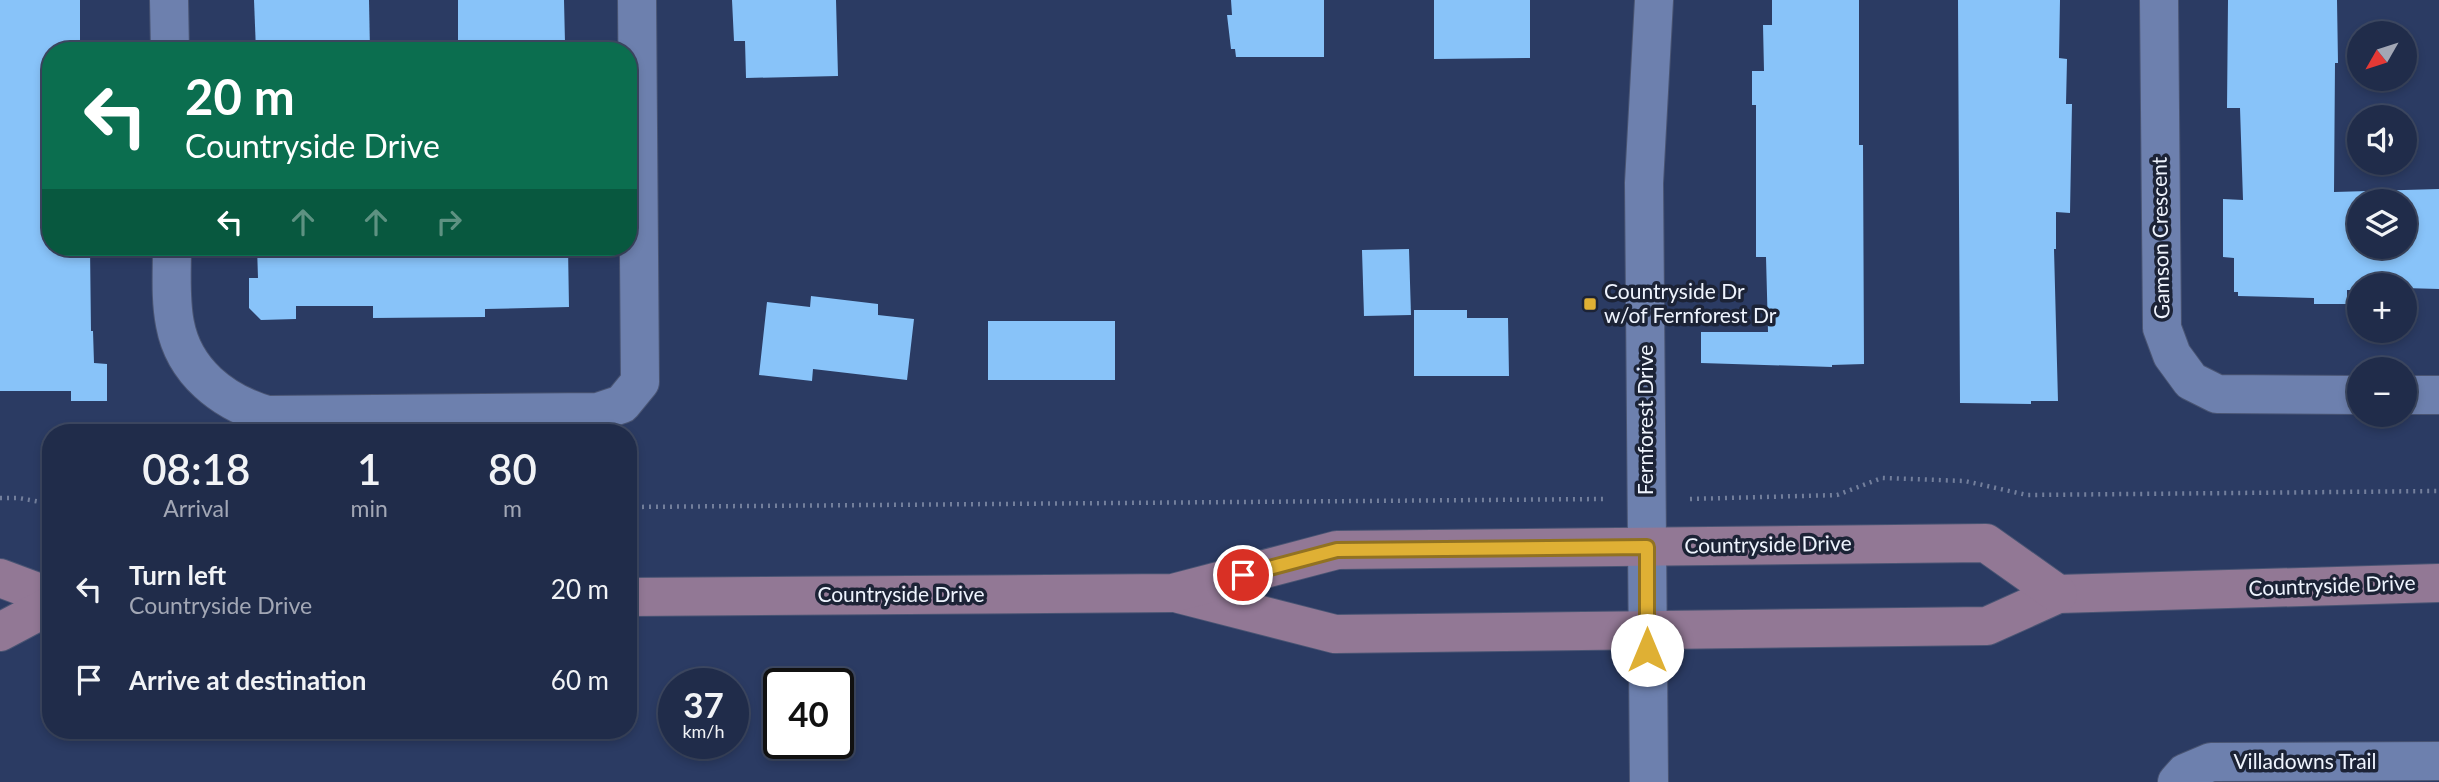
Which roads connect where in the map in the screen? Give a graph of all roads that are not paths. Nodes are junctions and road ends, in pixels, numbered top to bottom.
1 (169, 0) edge
2 (637, 0) edge
3 (1654, 0) edge
4 (2159, 0) edge
5 (170, 42) edge
6 (172, 256) edge
7 (2347, 395) edge
8 (2417, 395) edge
9 (2439, 395) edge
10 (1647, 547) junction
11 (0, 578) edge
12 (2439, 583) edge
13 (1173, 593) junction
14 (42, 594) edge
15 (2058, 594) junction
16 (637, 597) edge
17 (42, 611) edge
18 (1647, 630) junction
19 (0, 632) edge
20 (2439, 761) edge
21 (1649, 782) edge
22 (2177, 782) edge

1 - 5 street
2 - 6 street
3 - 10 street, Fernforest Drive
4 - 7 street, Gamson Crescent
8 - 9 street
10 - 13 main road, Countryside Drive
10 - 15 main road, Countryside Drive
10 - 18 street, Fernforest Drive
11 - 14 main road
12 - 15 main road, Countryside Drive
13 - 16 main road, Countryside Drive
13 - 18 main road, Countryside Drive
15 - 18 main road, Countryside Drive
17 - 19 main road
18 - 21 street, Fernforest Drive
20 - 22 street, Villadowns Trail

